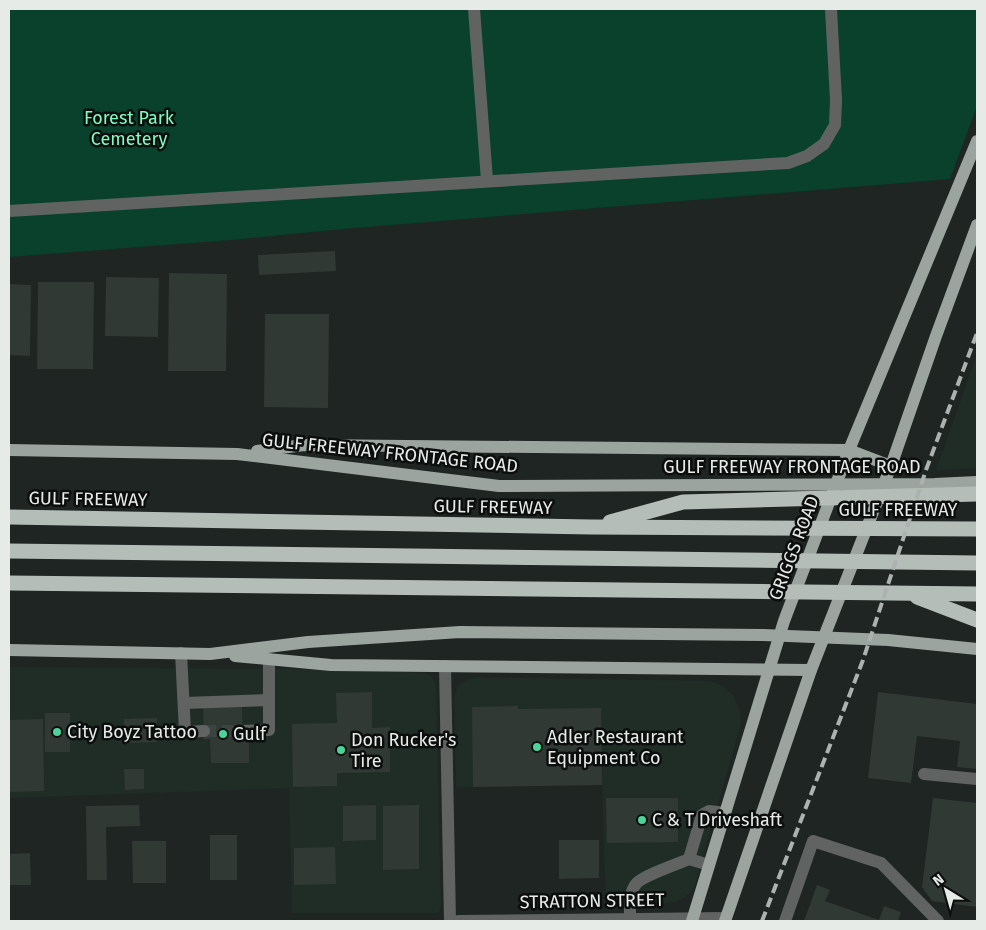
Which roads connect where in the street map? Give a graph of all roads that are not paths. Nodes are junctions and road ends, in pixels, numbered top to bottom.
1 (474, 9) edge
2 (831, 9) edge
3 (977, 141) edge
4 (487, 180) junction
5 (9, 211) edge
6 (977, 225) edge
7 (9, 450) edge
8 (849, 450) junction
9 (237, 454) junction
10 (890, 466) junction
11 (977, 482) edge
12 (977, 494) edge
13 (9, 517) edge
14 (591, 527) junction
15 (977, 529) edge
16 (9, 551) edge
17 (977, 563) edge
18 (9, 583) edge
19 (906, 593) junction
20 (977, 594) edge
21 (977, 620) edge
22 (977, 649) edge
23 (9, 650) edge
24 (181, 653) junction
25 (210, 654) junction
26 (269, 659) junction
27 (445, 666) junction
28 (768, 670) junction
29 (811, 670) junction
30 (269, 700) junction
31 (184, 703) junction
32 (204, 731) tunnel mouth
33 (242, 731) tunnel mouth
34 (924, 774) dead end
35 (977, 779) edge
36 (725, 813) junction
37 (689, 859) junction
38 (709, 864) junction
39 (630, 918) junction
40 (692, 919) edge
41 (725, 919) edge
42 (450, 921) edge
43 (458, 921) edge
44 (785, 921) edge
45 (938, 921) edge

1 - 4 street
2 - 4 street
3 - 8 main road, GRIGGS ROAD
4 - 5 street
6 - 10 main road
7 - 9 main road, GULF FREEWAY FRONTAGE ROAD
8 - 9 main road
8 - 10 main road
8 - 28 main road, GRIGGS ROAD
9 - 11 main road, GULF FREEWAY FRONTAGE ROAD
10 - 29 main road
12 - 14 highway
13 - 14 highway, GULF FREEWAY
14 - 15 highway, GULF FREEWAY
16 - 17 highway
18 - 19 highway
19 - 20 highway
19 - 21 highway
22 - 25 main road
23 - 24 main road
24 - 25 main road
24 - 31 street
25 - 26 main road
26 - 27 main road
26 - 30 street
27 - 28 main road
27 - 42 street
28 - 29 main road
28 - 36 main road, GRIGGS ROAD
29 - 41 main road
30 - 31 street
30 - 33 street
31 - 32 street
34 - 35 street
36 - 37 street
36 - 38 main road, GRIGGS ROAD
37 - 38 street
37 - 39 street
38 - 40 main road, GRIGGS ROAD
39 - 40 street, STRATTON STREET
39 - 43 street, STRATTON STREET
40 - 41 street, STRATTON STREET
44 - 45 street

